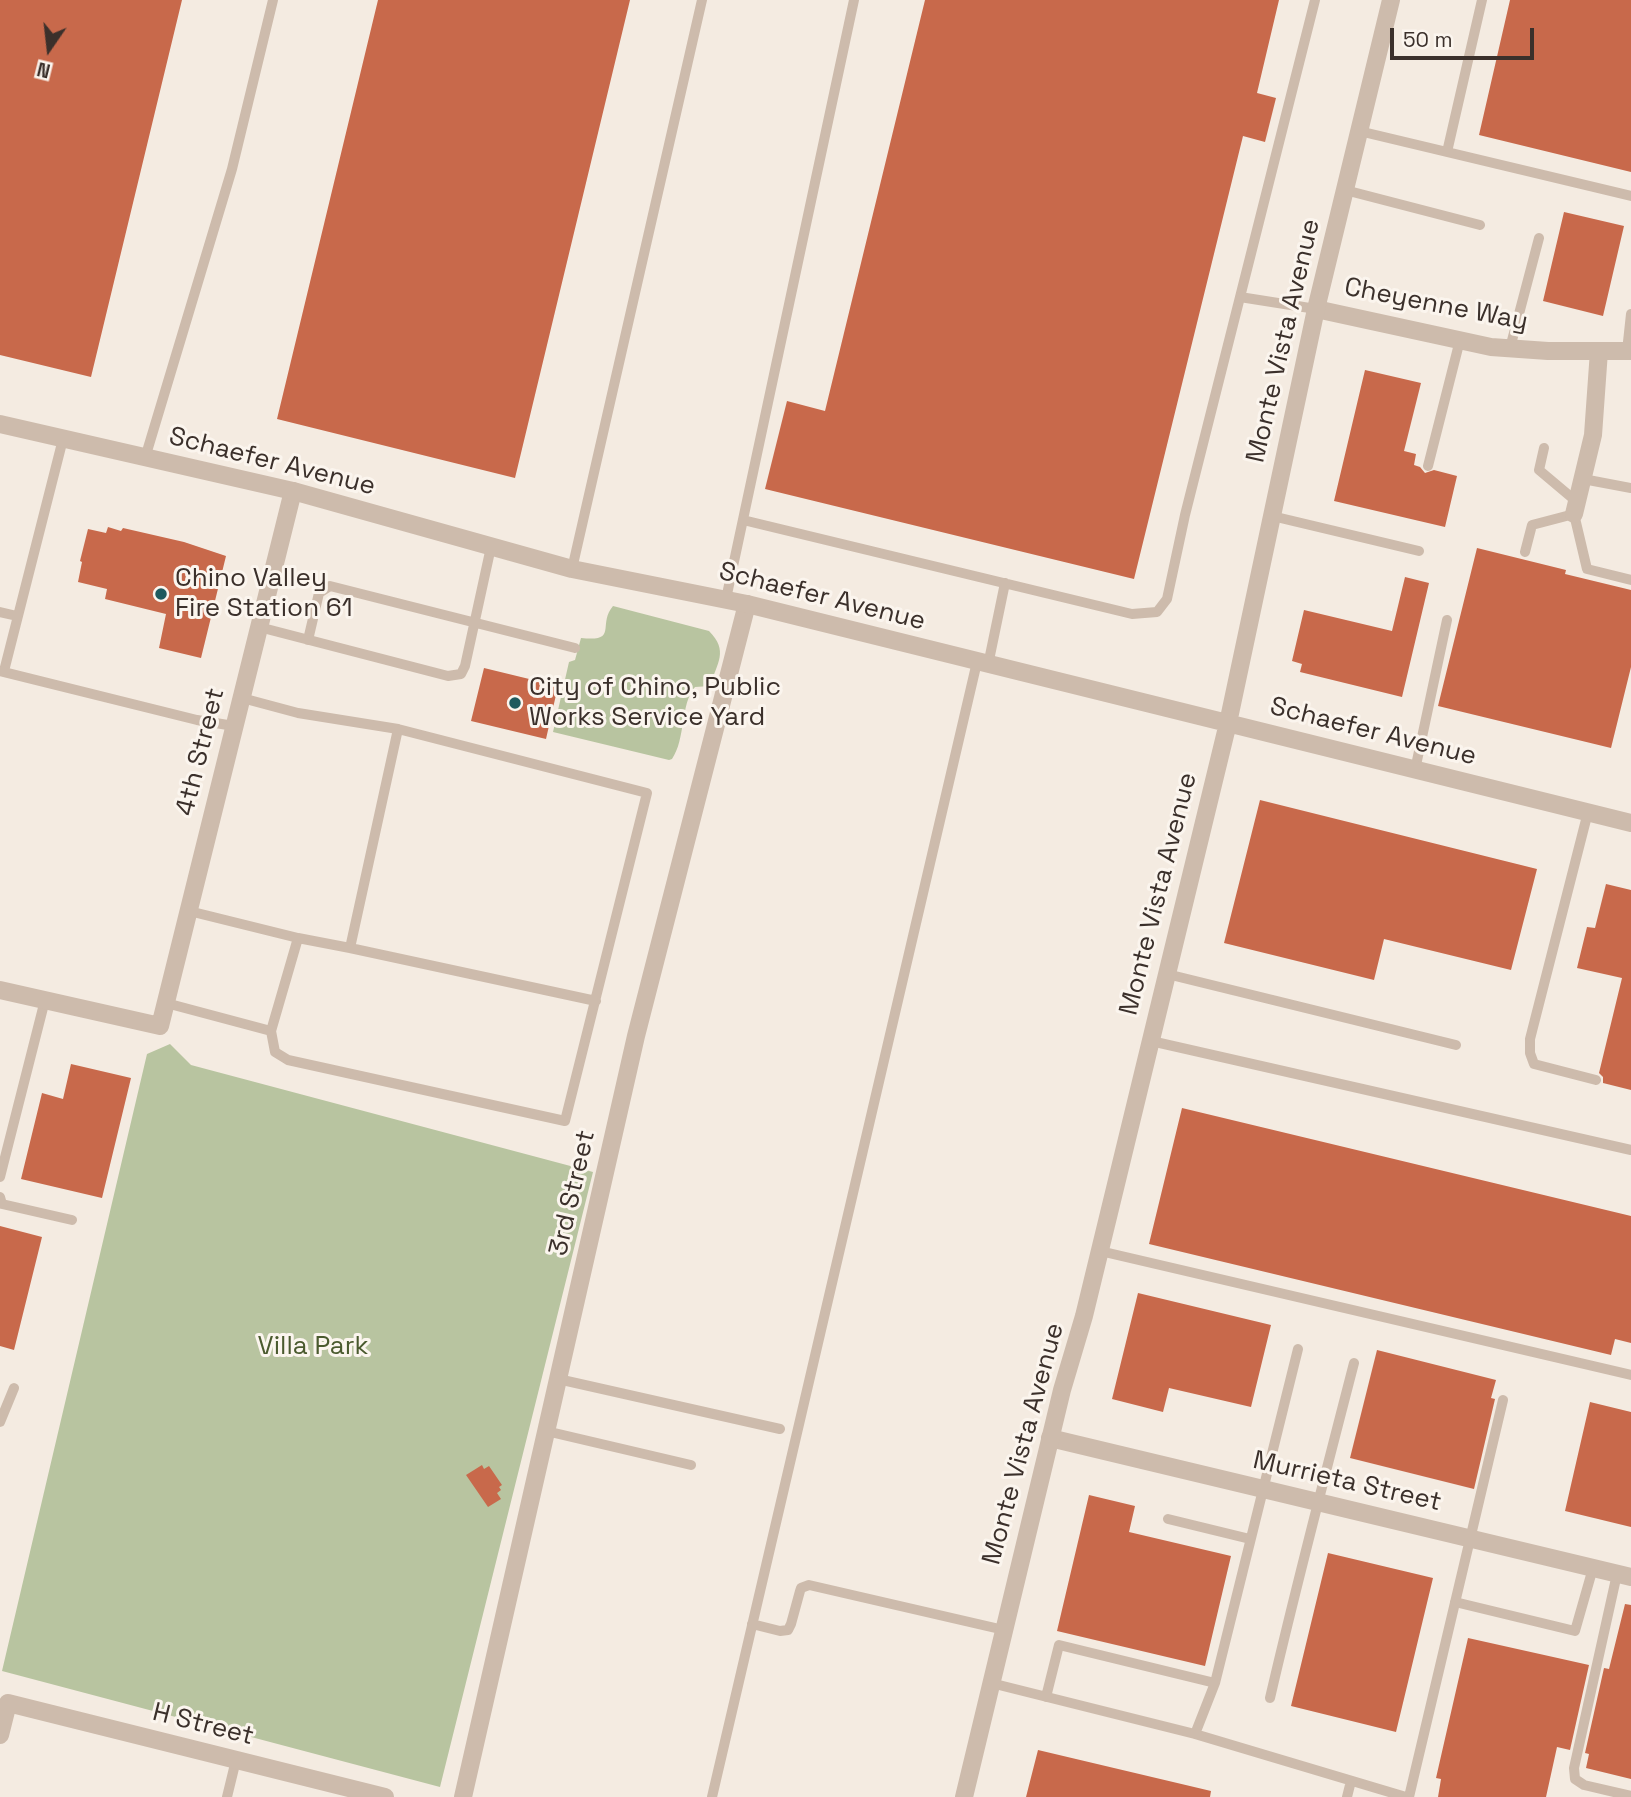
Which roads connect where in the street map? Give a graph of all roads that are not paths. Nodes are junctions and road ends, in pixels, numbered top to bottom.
1 (273, 0) edge
2 (702, 0) edge
3 (854, 0) edge
4 (1315, 0) edge
5 (1391, 0) edge
6 (1482, 0) edge
7 (1359, 131) junction
8 (1447, 152) junction
9 (1345, 190) junction
10 (1631, 196) edge
11 (1480, 226) dead end
12 (1539, 238) dead end
13 (1240, 297) junction
14 (1316, 309) junction
15 (1631, 314) edge
16 (1460, 340) junction
17 (1510, 348) junction
18 (1600, 351) junction
19 (1629, 351) edge
20 (0, 424) edge
21 (63, 439) junction
22 (1544, 449) dead end
23 (145, 458) junction
24 (1428, 466) dead end
25 (1583, 479) junction
26 (1631, 488) edge
27 (293, 491) junction
28 (1576, 508) junction
29 (1272, 516) junction
30 (743, 520) junction
31 (491, 547) junction
32 (1419, 551) dead end
33 (1525, 552) dead end
34 (572, 569) junction
35 (1631, 580) edge
36 (1005, 583) junction
37 (726, 599) junction
38 (747, 604) junction
39 (0, 612) edge
40 (17, 616) junction
41 (1447, 620) dead end
42 (474, 623) junction
43 (259, 627) junction
44 (308, 640) junction
45 (575, 648) dead end
46 (983, 664) junction
47 (2, 671) edge
48 (242, 698) junction
49 (1228, 723) junction
50 (234, 726) junction
51 (398, 729) junction
52 (1415, 770) junction
53 (1588, 812) junction
54 (1631, 823) edge
55 (189, 911) junction
56 (298, 938) junction
57 (350, 948) junction
58 (1167, 974) junction
59 (1, 992) edge
60 (45, 1000) junction
61 (596, 1001) junction
62 (166, 1003) junction
63 (271, 1031) junction
64 (1151, 1041) junction
65 (1456, 1045) dead end
66 (1595, 1080) dead end
67 (1631, 1150) edge
68 (0, 1177) edge
69 (0, 1197) edge
70 (72, 1220) dead end
71 (1100, 1251) junction
72 (1298, 1349) dead end
73 (1354, 1363) dead end
74 (1631, 1375) edge
75 (558, 1378) junction
76 (14, 1388) dead end
77 (1503, 1400) dead end
78 (0, 1422) edge
79 (780, 1429) dead end
80 (546, 1431) junction
81 (1050, 1438) junction
82 (691, 1465) dead end
83 (1262, 1489) junction
84 (1320, 1503) junction
85 (1168, 1519) dead end
86 (1250, 1539) junction
87 (1470, 1539) junction
88 (1593, 1569) junction
89 (1624, 1576) edge
90 (1455, 1602) junction
91 (752, 1624) junction
92 (1004, 1629) junction
93 (991, 1683) junction
94 (1215, 1683) junction
95 (1046, 1697) junction
96 (1270, 1698) dead end
97 (1195, 1734) junction
98 (0, 1735) edge
99 (236, 1760) junction
100 (1351, 1781) junction
101 (1631, 1796) edge
102 (227, 1797) edge
103 (384, 1797) edge
104 (463, 1797) edge
105 (712, 1797) edge
106 (964, 1797) edge
107 (1348, 1797) edge
108 (1407, 1797) edge

1 - 23 lane
2 - 34 lane
3 - 30 lane
4 - 13 lane
5 - 7 street, Monte Vista Avenue
6 - 8 lane
7 - 8 lane
7 - 9 street, Monte Vista Avenue
8 - 10 lane
9 - 11 lane
9 - 14 street, Monte Vista Avenue
12 - 17 lane
13 - 14 lane
13 - 36 lane
14 - 16 street, Cheyenne Way
14 - 29 street, Monte Vista Avenue
15 - 19 lane
16 - 17 street, Cheyenne Way
16 - 24 lane
17 - 18 street, Cheyenne Way
18 - 19 street, Cheyenne Way
18 - 25 street
20 - 21 street, Schaefer Avenue
21 - 23 street, Schaefer Avenue
21 - 40 lane
22 - 28 lane
23 - 27 street, Schaefer Avenue
25 - 26 lane
25 - 28 street
27 - 31 street, Schaefer Avenue
27 - 43 street, 4th Street
28 - 33 lane
28 - 35 lane
29 - 32 lane
29 - 49 street, Monte Vista Avenue
30 - 36 lane
30 - 37 lane
31 - 34 street, Schaefer Avenue
31 - 42 lane
34 - 37 street, Schaefer Avenue
36 - 46 lane
37 - 38 street, Schaefer Avenue
38 - 46 street, Schaefer Avenue
38 - 75 street, 3rd Street
39 - 40 lane
40 - 47 lane
41 - 52 lane
42 - 44 lane
42 - 44 lane
42 - 45 lane
43 - 44 lane
43 - 48 street, 4th Street
46 - 49 street, Schaefer Avenue
46 - 91 lane
47 - 50 lane
48 - 50 street, 4th Street
48 - 51 lane
49 - 52 street, Schaefer Avenue
49 - 58 street, Monte Vista Avenue
50 - 55 street, 4th Street
51 - 57 lane
51 - 61 lane
52 - 53 street, Schaefer Avenue
53 - 54 street, Schaefer Avenue
53 - 66 lane
55 - 56 lane
55 - 62 street, 4th Street
56 - 57 lane
56 - 63 lane
57 - 61 lane
58 - 64 street, Monte Vista Avenue
58 - 65 lane
59 - 60 street
60 - 62 street, 4th Street
60 - 68 lane
61 - 63 lane
62 - 63 lane
64 - 67 lane
64 - 71 street, Monte Vista Avenue
69 - 70 lane
71 - 74 lane
71 - 81 street, Monte Vista Avenue
72 - 83 lane
73 - 84 lane
75 - 79 lane
75 - 80 street, 3rd Street
76 - 78 lane
77 - 87 lane
80 - 82 lane
80 - 104 street, 3rd Street
81 - 83 street, Murrieta Street
81 - 92 street, Monte Vista Avenue
83 - 84 street, Murrieta Street
83 - 86 lane
84 - 87 street, Murrieta Street
84 - 96 lane
85 - 86 lane
86 - 94 lane
87 - 88 street, Murrieta Street
87 - 90 lane
88 - 89 street, Murrieta Street
88 - 90 lane
89 - 101 lane
90 - 108 lane
91 - 92 lane
91 - 105 lane
92 - 93 street, Monte Vista Avenue
93 - 95 lane
93 - 106 street, Monte Vista Avenue
94 - 95 lane
94 - 97 lane
95 - 97 lane
97 - 100 lane
98 - 99 street, H Street
99 - 102 lane
99 - 103 street, H Street
100 - 107 lane
100 - 108 lane

